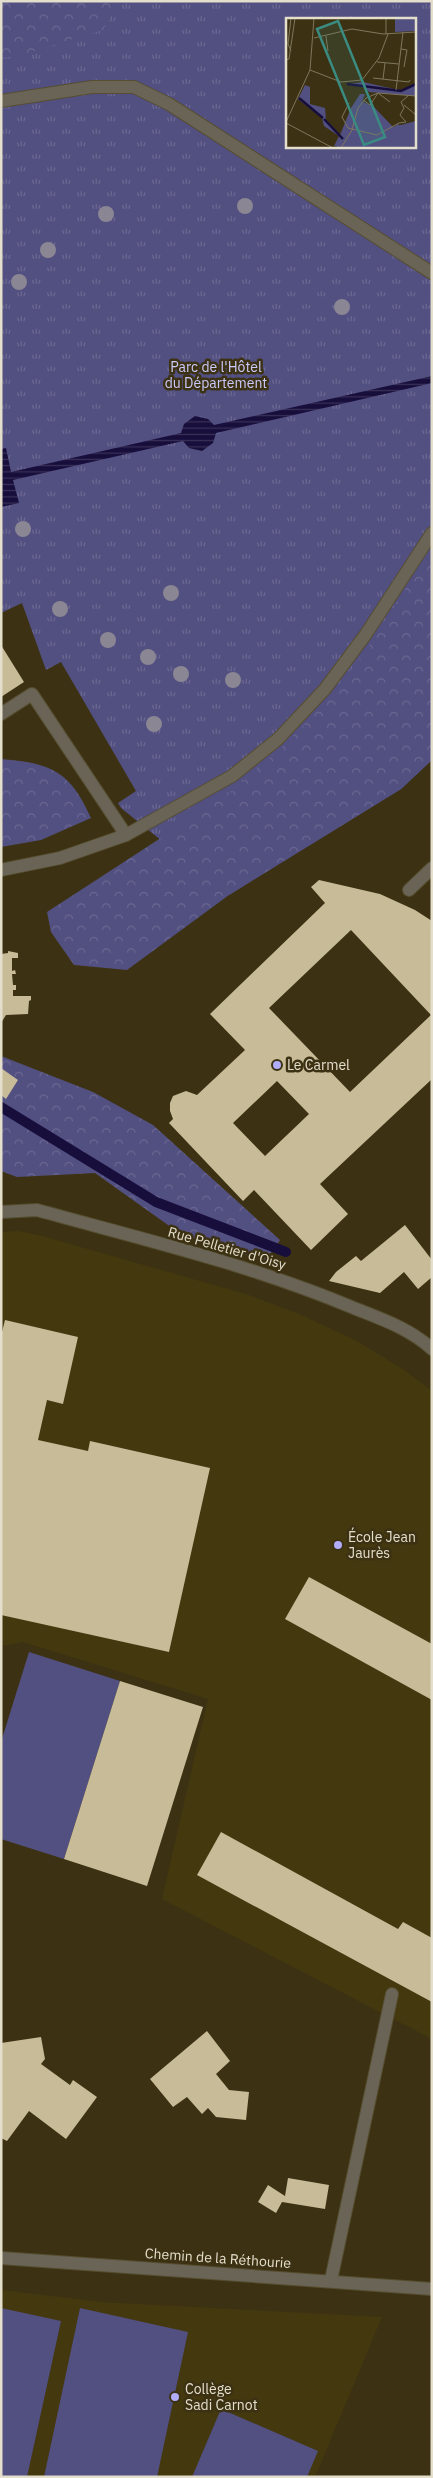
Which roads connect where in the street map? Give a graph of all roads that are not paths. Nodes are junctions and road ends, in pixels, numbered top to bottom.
1 (1, 101) edge
2 (432, 273) edge
3 (432, 533) edge
4 (1, 714) edge
5 (126, 835) junction
6 (432, 868) edge
7 (1, 870) edge
8 (409, 890) dead end
9 (1, 1212) edge
10 (432, 1349) edge
11 (392, 1994) dead end
12 (1, 2258) edge
13 (330, 2280) junction
14 (432, 2289) edge

1 - 2 street
3 - 5 street
4 - 5 street
5 - 7 street
6 - 8 street
9 - 10 street, Rue Pelletier d'Oisy
11 - 13 street
12 - 13 street, Chemin de la Réthourie
13 - 14 street, Chemin de la Réthourie

